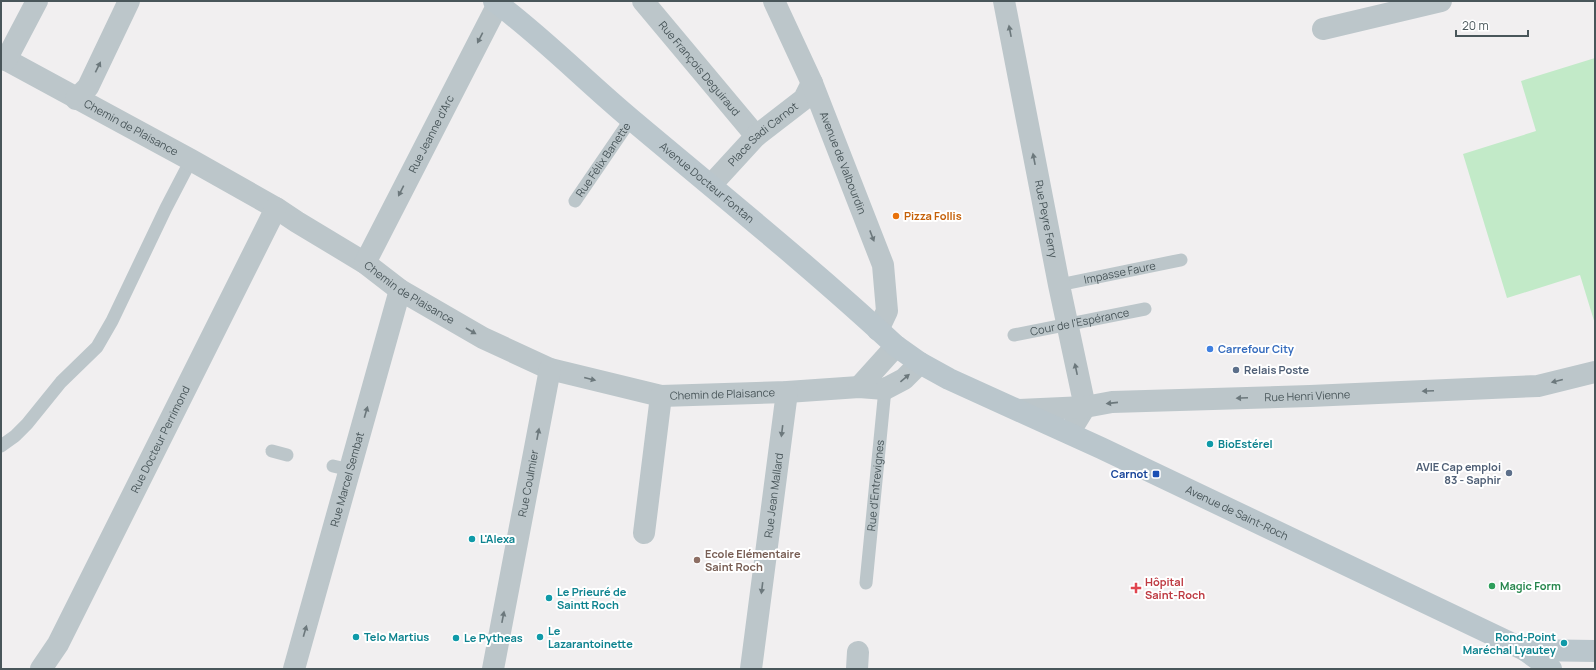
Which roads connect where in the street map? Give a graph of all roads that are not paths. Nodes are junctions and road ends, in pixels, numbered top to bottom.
1 (38, 1) edge
2 (130, 1) edge
3 (643, 1) edge
4 (774, 1) edge
5 (1004, 1) edge
6 (1442, 1) edge
7 (496, 2) edge
8 (1323, 29) dead end
9 (4, 59) edge
10 (812, 82) junction
11 (76, 99) junction
12 (631, 119) junction
13 (756, 136) junction
14 (191, 160) junction
15 (712, 185) junction
16 (575, 201) dead end
17 (276, 208) junction
18 (1181, 260) dead end
19 (365, 263) junction
20 (1059, 285) junction
21 (400, 290) junction
22 (1145, 309) dead end
23 (1067, 324) junction
24 (878, 330) junction
25 (1014, 336) dead end
26 (896, 346) junction
27 (920, 363) junction
28 (550, 369) junction
29 (1595, 372) edge
30 (859, 387) junction
31 (885, 389) junction
32 (787, 392) junction
33 (661, 396) junction
34 (1084, 407) junction
35 (1019, 410) junction
36 (1069, 433) junction
37 (1, 446) edge
38 (272, 451) dead end
39 (287, 455) dead end
40 (644, 533) dead end
41 (866, 583) dead end
42 (1525, 650) junction
43 (1595, 651) edge
44 (40, 669) edge
45 (294, 669) edge
46 (493, 669) edge
47 (751, 669) edge
48 (1551, 669) edge

1 - 9 street
11 -> 2 street
3 - 13 street, Rue François Deguiraud
4 - 10 street, Avenue de Valbourdin
20 -> 5 street, Rue Peyre Ferry
6 - 8 street
7 - 12 main road, Avenue Docteur Fontan
7 -> 19 street, Rue Jeanne d'Arc
9 - 11 street, Chemin de Plaisance
10 - 13 street, Place Sadi Carnot
10 -> 24 street, Avenue de Valbourdin
11 - 14 street, Chemin de Plaisance
12 - 15 main road, Avenue Docteur Fontan
12 - 16 lane, Rue Félix Banette
13 - 15 street, Place Sadi Carnot
14 - 17 street, Chemin de Plaisance
14 - 37 lane
15 - 24 main road, Avenue Docteur Fontan
17 - 19 street, Chemin de Plaisance
17 - 44 street, Rue Docteur Perrimond
18 - 20 lane, Impasse Faure
19 - 21 street, Chemin de Plaisance
20 - 23 street, Rue Peyre Ferry
21 -> 28 street, Chemin de Plaisance
45 -> 21 street, Rue Marcel Sembat
22 - 23 lane, Cour de l'Espérance
23 - 25 lane, Cour de l'Espérance
34 -> 23 street, Rue Peyre Ferry
24 - 26 main road, Avenue Docteur Fontan
26 - 27 main road, Avenue Docteur Fontan
26 - 30 street
31 -> 27 street
27 - 35 main road, Avenue de Saint-Roch
28 -> 33 street, Chemin de Plaisance
46 -> 28 street, Rue Coulmier
29 -> 34 street, Rue Henri Vienne
30 - 31 street, Chemin de Plaisance
30 - 32 street, Chemin de Plaisance
31 - 41 lane, Rue d'Entrevignes
32 - 33 street, Chemin de Plaisance
32 -> 47 street, Rue Jean Mallard
33 - 40 street
34 - 35 street, Rue Henri Vienne
34 - 36 street
35 - 36 main road, Avenue de Saint-Roch
36 - 42 main road, Avenue de Saint-Roch
38 - 39 lane
42 - 43 main road
42 - 48 main road, Avenue de Saint-Roch

